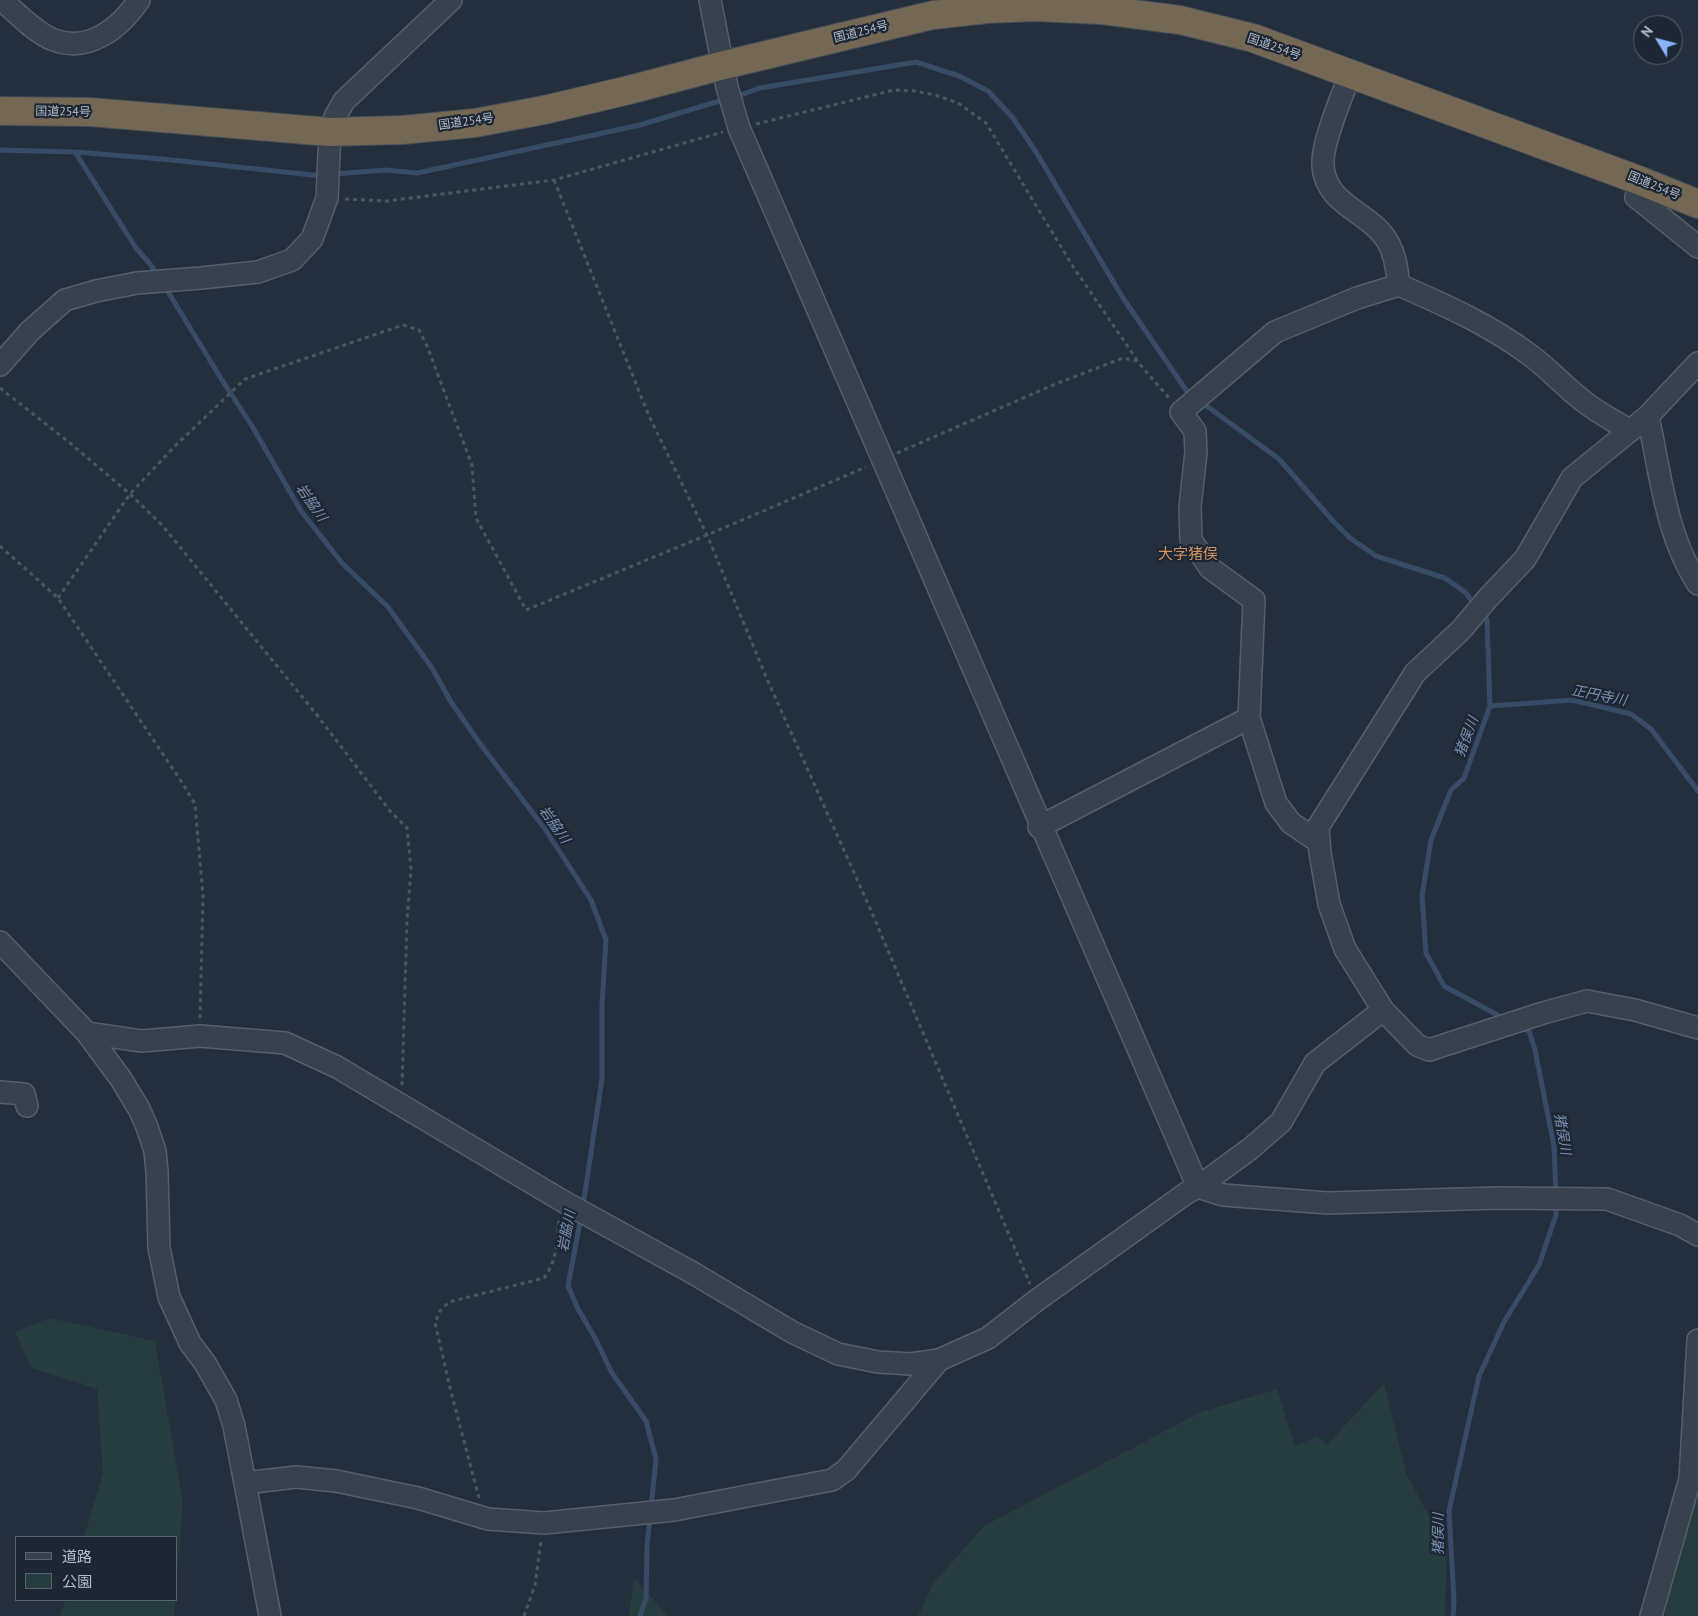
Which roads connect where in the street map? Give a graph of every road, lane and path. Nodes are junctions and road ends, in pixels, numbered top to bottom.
1 (2, 0) edge
2 (139, 0) edge
3 (451, 0) edge
4 (710, 0) edge
5 (724, 65) junction
6 (1350, 74) junction
7 (0, 111) edge
8 (330, 132) junction
9 (554, 180) dead end
10 (1641, 180) junction
11 (1698, 204) edge
12 (1698, 247) edge
13 (1399, 285) junction
14 (1698, 363) edge
15 (0, 365) edge
16 (0, 388) edge
17 (1181, 412) junction
18 (1648, 416) junction
19 (1630, 431) junction
20 (880, 460) junction
21 (130, 494) junction
22 (708, 536) junction
23 (0, 546) edge
24 (1698, 584) edge
25 (58, 598) junction
26 (1249, 718) junction
27 (1039, 827) junction
28 (1319, 842) junction
29 (0, 942) edge
30 (1383, 1010) junction
31 (1698, 1028) edge
32 (87, 1033) junction
33 (200, 1036) junction
34 (0, 1092) edge
35 (402, 1105) junction
36 (27, 1106) dead end
37 (1198, 1187) junction
38 (562, 1200) junction
39 (1698, 1235) edge
40 (1037, 1300) junction
41 (1698, 1340) edge
42 (939, 1360) junction
43 (245, 1483) junction
44 (485, 1518) junction
45 (544, 1523) junction
46 (270, 1616) edge
47 (524, 1616) edge
48 (1651, 1616) edge

1 - 2 street
3 - 8 street
4 - 5 street
5 - 6 highway, 国道254号
5 - 8 highway, 国道254号
5 - 20 street
6 - 10 highway, 国道254号
6 - 13 street
7 - 8 highway, 国道254号
8 - 15 street
9 - 22 path
10 - 11 highway, 国道254号
10 - 12 street
13 - 17 street
13 - 19 street
14 - 18 street
16 - 21 path
17 - 20 path
17 - 26 street
18 - 19 street
18 - 24 street
19 - 28 street
20 - 22 path
20 - 27 street
21 - 22 path
21 - 25 path
21 - 35 path
22 - 40 path
23 - 25 path
25 - 33 path
26 - 27 street
26 - 28 street
27 - 37 street
28 - 30 street
29 - 32 street
30 - 31 street
30 - 37 street
32 - 33 street
32 - 43 street
33 - 35 street
34 - 36 street
35 - 38 street
37 - 39 street
37 - 40 street
38 - 42 street
38 - 44 path
40 - 42 street
41 - 48 street
42 - 45 street
43 - 44 street
43 - 46 street
44 - 45 street
45 - 47 path

